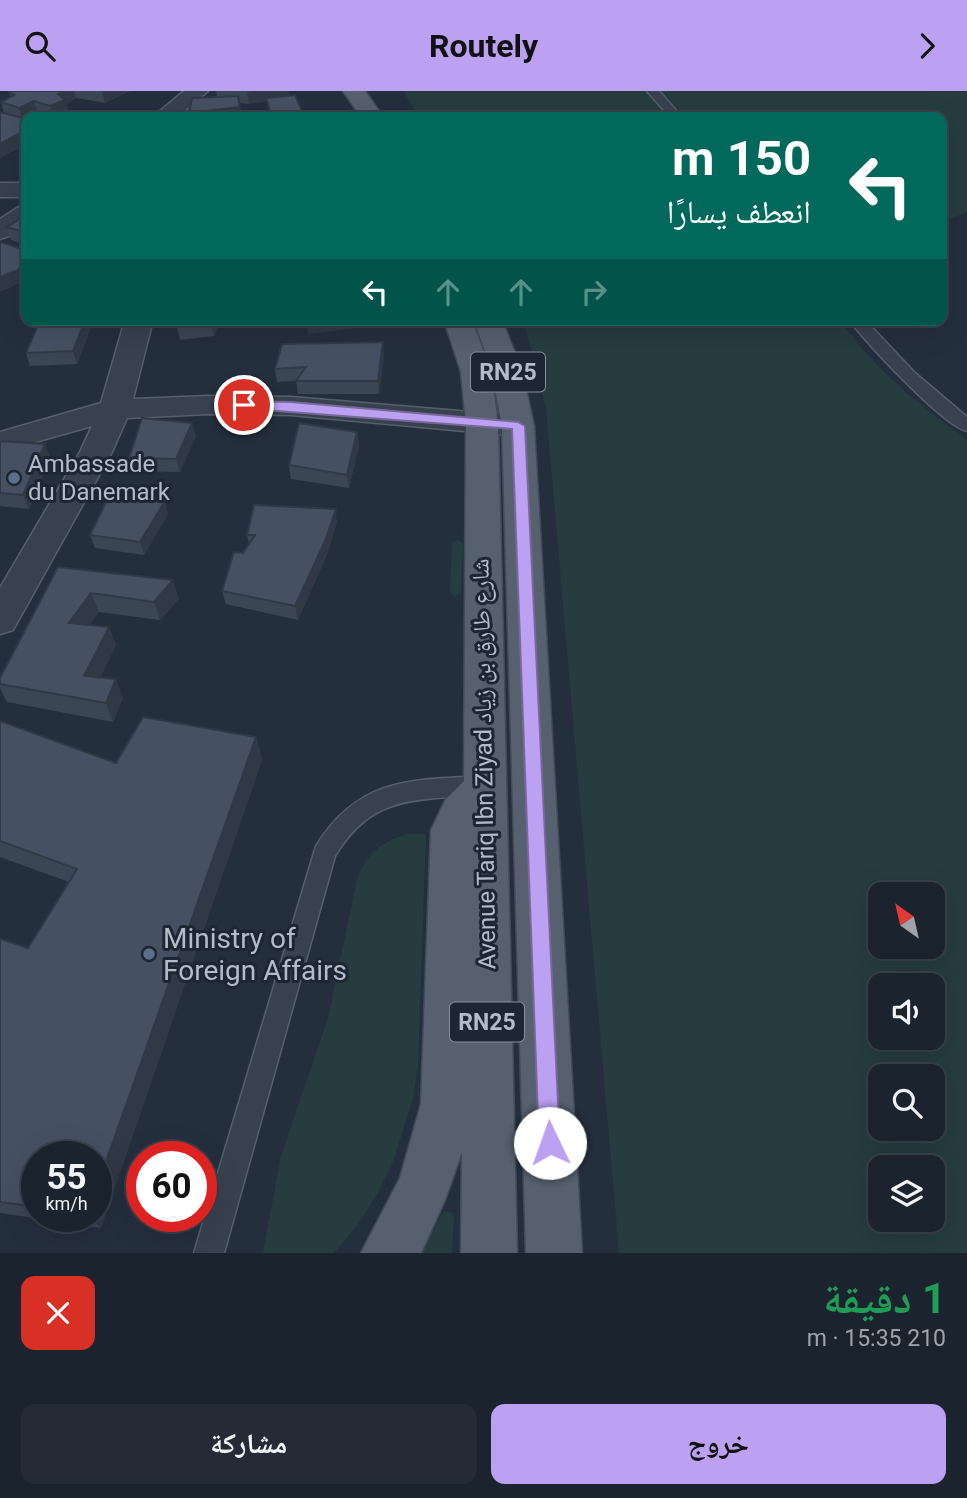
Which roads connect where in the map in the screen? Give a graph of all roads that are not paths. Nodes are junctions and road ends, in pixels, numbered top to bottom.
1 (197, 91) edge
2 (354, 91) edge
3 (653, 91) edge
4 (170, 112) edge
5 (369, 112) edge
6 (672, 112) edge
7 (0, 190) edge
8 (21, 190) edge
9 (21, 216) edge
10 (0, 231) edge
11 (137, 326) edge
12 (460, 326) edge
13 (490, 326) edge
14 (863, 326) edge
15 (115, 409) junction
16 (500, 425) junction
17 (967, 426) edge
18 (0, 442) edge
19 (0, 620) edge
20 (485, 788) junction
21 (209, 1253) edge
22 (389, 1253) edge
23 (489, 1253) edge
24 (554, 1253) edge

1 - 4 street
2 - 5 main road
3 - 6 lane
7 - 8 street
9 - 10 street
11 - 15 street
12 - 16 main road, Avenue Tariq Ibn Ziyad شارع طارق بن زياد / RN25
13 - 16 main road, Avenue Tariq Ibn Ziyad شارع طارق بن زياد / RN25
14 - 17 lane
15 - 16 street
15 - 18 street
15 - 19 street
16 - 20 main road, Avenue Tariq Ibn Ziyad شارع طارق بن زياد / RN25
16 - 24 main road, Avenue Tariq Ibn Ziyad شارع طارق بن زياد / RN25
20 - 21 lane
20 - 22 main road
20 - 23 main road, Avenue Tariq Ibn Ziyad شارع طارق بن زياد / RN25

